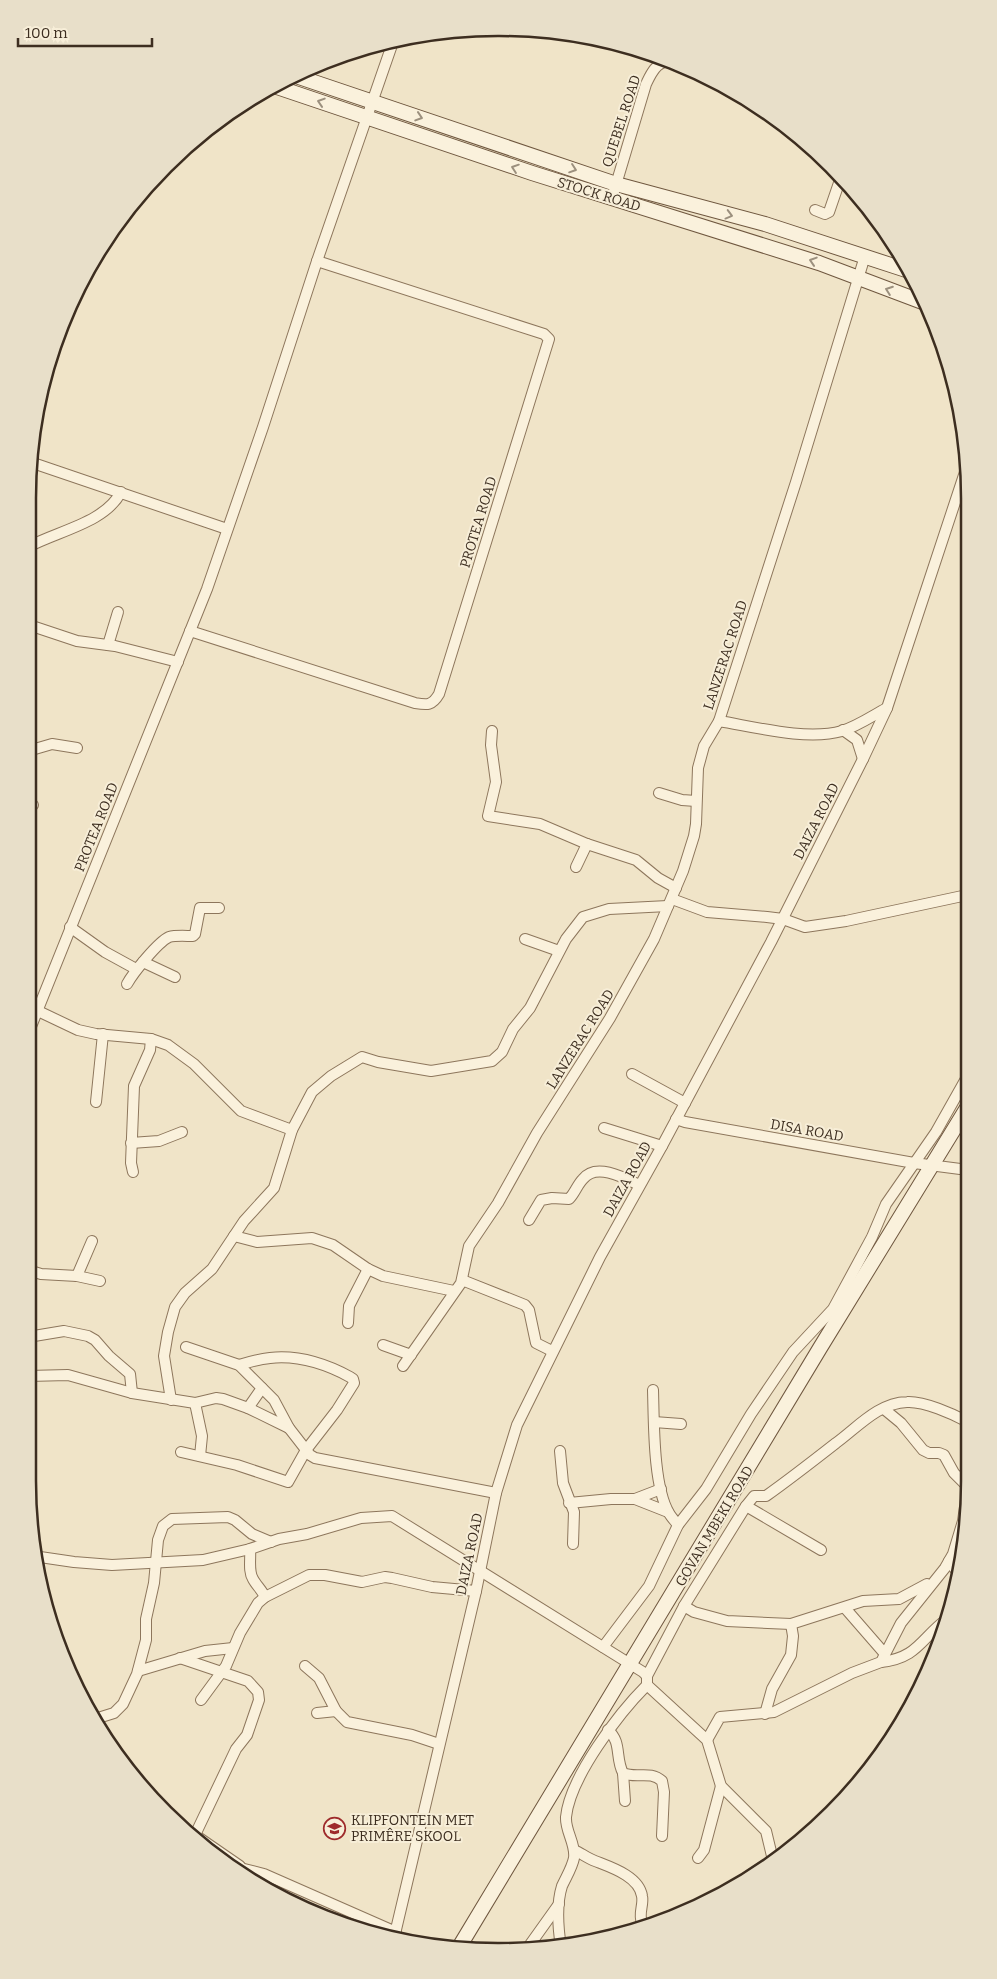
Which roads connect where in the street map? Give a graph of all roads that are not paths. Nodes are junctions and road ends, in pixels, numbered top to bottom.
1 (392, 49) edge
2 (658, 65) edge
3 (305, 79) edge
4 (284, 89) edge
5 (373, 102) junction
6 (367, 117) junction
7 (616, 184) junction
8 (838, 186) edge
9 (612, 198) junction
10 (815, 210) dead end
11 (865, 256) junction
12 (317, 261) junction
13 (899, 268) edge
14 (858, 278) junction
15 (916, 299) edge
16 (37, 464) edge
17 (961, 485) edge
18 (121, 492) junction
19 (227, 529) junction
20 (36, 544) edge
21 (118, 612) dead end
22 (36, 627) edge
23 (190, 631) junction
24 (108, 645) junction
25 (178, 662) junction
26 (887, 708) junction
27 (719, 721) junction
28 (843, 730) junction
29 (492, 731) dead end
30 (36, 748) edge
31 (77, 748) dead end
32 (863, 758) junction
33 (659, 794) dead end
34 (696, 801) junction
35 (587, 844) junction
36 (576, 867) dead end
37 (676, 888) junction
38 (961, 896) edge
39 (670, 902) junction
40 (219, 908) dead end
41 (783, 919) junction
42 (70, 927) junction
43 (525, 939) dead end
44 (559, 951) junction
45 (140, 966) junction
46 (175, 977) dead end
47 (127, 984) dead end
48 (38, 1011) junction
49 (36, 1016) edge
50 (103, 1034) junction
51 (151, 1039) junction
52 (632, 1074) dead end
53 (961, 1088) edge
54 (96, 1102) dead end
55 (685, 1103) junction
56 (961, 1118) edge
57 (676, 1119) junction
58 (604, 1128) dead end
59 (292, 1130) junction
60 (182, 1132) dead end
61 (131, 1143) junction
62 (662, 1146) junction
63 (914, 1163) junction
64 (933, 1166) junction
65 (961, 1169) edge
66 (134, 1172) dead end
67 (639, 1185) junction
68 (529, 1220) dead end
69 (234, 1236) junction
70 (92, 1241) dead end
71 (368, 1269) junction
72 (36, 1272) edge
73 (77, 1276) junction
74 (462, 1280) junction
75 (100, 1281) dead end
76 (454, 1291) junction
77 (348, 1323) dead end
78 (36, 1336) edge
79 (383, 1344) dead end
80 (186, 1347) dead end
81 (552, 1351) junction
82 (411, 1355) junction
83 (238, 1365) junction
84 (404, 1366) dead end
85 (36, 1376) edge
86 (262, 1388) junction
87 (654, 1390) dead end
88 (132, 1393) junction
89 (172, 1400) junction
90 (195, 1403) junction
91 (248, 1408) junction
92 (884, 1409) junction
93 (961, 1418) edge
94 (654, 1422) junction
95 (681, 1424) dead end
96 (289, 1428) junction
97 (306, 1450) junction
98 (560, 1451) dead end
99 (181, 1452) dead end
100 (200, 1456) junction
101 (961, 1480) edge
102 (661, 1489) junction
103 (496, 1493) junction
104 (635, 1499) junction
105 (570, 1503) junction
106 (746, 1506) junction
107 (668, 1512) junction
108 (678, 1525) junction
109 (270, 1542) junction
110 (573, 1544) dead end
111 (956, 1546) edge
112 (250, 1549) junction
113 (821, 1550) dead end
114 (43, 1557) edge
115 (949, 1561) junction
116 (156, 1563) junction
117 (953, 1566) edge
118 (480, 1571) junction
119 (934, 1579) junction
120 (476, 1591) junction
121 (265, 1597) junction
122 (684, 1606) junction
123 (845, 1608) junction
124 (791, 1624) junction
125 (937, 1626) edge
126 (603, 1647) junction
127 (233, 1648) junction
128 (180, 1658) junction
129 (883, 1658) junction
130 (631, 1664) junction
131 (305, 1666) dead end
132 (138, 1671) junction
133 (222, 1672) junction
134 (647, 1681) junction
135 (201, 1700) dead end
136 (336, 1711) junction
137 (317, 1713) dead end
138 (765, 1714) junction
139 (101, 1717) edge
140 (608, 1730) junction
141 (708, 1740) junction
142 (439, 1744) junction
143 (623, 1773) junction
144 (721, 1786) junction
145 (626, 1801) dead end
146 (197, 1830) edge
147 (662, 1836) dead end
148 (574, 1850) junction
149 (771, 1853) edge
150 (698, 1858) dead end
151 (250, 1870) edge
152 (559, 1904) junction
153 (641, 1920) edge
154 (365, 1923) edge
155 (396, 1931) edge
156 (561, 1939) edge
157 (463, 1941) edge
158 (532, 1942) edge

1 - 5 street, PROTEA ROAD
2 - 7 street, QUEBEL ROAD
3 - 5 main road, STOCK ROAD
6 -> 4 main road, STOCK ROAD
5 - 6 street, PROTEA ROAD
5 -> 7 main road, STOCK ROAD
9 -> 6 main road, STOCK ROAD
6 - 12 street, PROTEA ROAD
7 - 9 street, QUEBEL ROAD
7 -> 11 main road, STOCK ROAD
8 - 10 street
14 -> 9 main road, STOCK ROAD
11 - 13 main road, STOCK ROAD
11 - 14 street, LANZERAC ROAD
12 - 19 street, PROTEA ROAD
12 - 23 street, PROTEA ROAD
15 -> 14 main road, STOCK ROAD
14 - 27 street, LANZERAC ROAD
16 - 18 street
17 - 26 street, DAIZA ROAD
18 - 19 street
18 - 20 street
19 - 23 street, PROTEA ROAD
21 - 24 street
22 - 24 street
23 - 25 street, PROTEA ROAD
24 - 25 street
25 - 42 street, PROTEA ROAD
26 - 28 street
26 - 32 street, DAIZA ROAD
27 - 28 street
27 - 34 street, LANZERAC ROAD
28 - 32 street
29 - 35 street
30 - 31 street
32 - 41 street, DAIZA ROAD
33 - 34 street
34 - 37 street, LANZERAC ROAD
35 - 36 street
35 - 37 street
37 - 39 street, LANZERAC ROAD
38 - 41 street
39 - 41 street
39 - 44 street
39 - 74 street, LANZERAC ROAD
40 - 45 street
41 - 55 street, DAIZA ROAD
42 - 45 street
42 - 48 street, PROTEA ROAD
43 - 44 street
44 - 59 street
45 - 46 street
45 - 47 street
48 - 49 street, PROTEA ROAD
48 - 50 street
50 - 51 street
50 - 54 street
51 - 59 street
51 - 61 street
52 - 55 street
53 - 63 street
55 - 57 street, DAIZA ROAD
56 - 64 main road, GOVAN MBEKI ROAD
57 - 62 street, DAIZA ROAD
57 - 63 street, DISA ROAD
58 - 62 street
59 - 69 street
60 - 61 street
61 - 66 street
62 - 67 street, DAIZA ROAD
63 - 64 street, DISA ROAD
63 - 108 street
64 - 65 street, DISA ROAD
64 - 130 main road, GOVAN MBEKI ROAD
67 - 68 street
67 - 81 street, DAIZA ROAD
69 - 71 street
69 - 89 street
70 - 73 street
71 - 76 street
71 - 77 street
72 - 73 street
73 - 75 street
74 - 76 street
74 - 81 street
76 - 82 street
78 - 88 street
79 - 82 street
80 - 83 street
81 - 103 street, DAIZA ROAD
82 - 84 street
83 - 86 street
83 - 97 street
85 - 88 street
86 - 91 street
86 - 96 street
87 - 94 street
88 - 89 street
89 - 90 street
90 - 91 street
90 - 100 street
91 - 96 street
92 - 93 street
92 - 101 street
92 - 106 street
94 - 95 street
94 - 102 street
96 - 97 street
97 - 100 street
97 - 103 street
98 - 105 street
99 - 100 street
102 - 104 street
102 - 107 street
103 - 118 street, DAIZA ROAD
104 - 105 street
104 - 107 street
105 - 110 street
106 - 113 street
106 - 122 street
107 - 108 street
108 - 126 street
109 - 112 street
109 - 116 street
109 - 118 street
111 - 115 street
112 - 116 street
112 - 121 street
114 - 116 street
115 - 117 street
115 - 119 street
116 - 132 street
118 - 120 street, DAIZA ROAD
118 - 126 street
119 - 123 street
119 - 129 street
120 - 121 street
120 - 142 street, DAIZA ROAD
121 - 127 street
122 - 124 street
122 - 134 street
123 - 124 street
123 - 129 street
124 - 138 street
125 - 129 street
126 - 130 street
127 - 128 street
127 - 133 street
128 - 132 street
128 - 133 street
129 - 138 street
130 - 134 street
130 - 157 main road, GOVAN MBEKI ROAD
131 - 136 street
132 - 139 street
133 - 135 street
133 - 146 street
134 - 140 street
134 - 141 street
136 - 137 street
136 - 142 street
138 - 141 street
140 - 143 street
140 - 148 street
141 - 144 street
142 - 155 street, DAIZA ROAD
143 - 145 street
143 - 147 street
144 - 149 street
144 - 150 street
148 - 152 street
148 - 153 street
151 - 154 street, DAIZA ROAD
152 - 156 street
152 - 158 street

